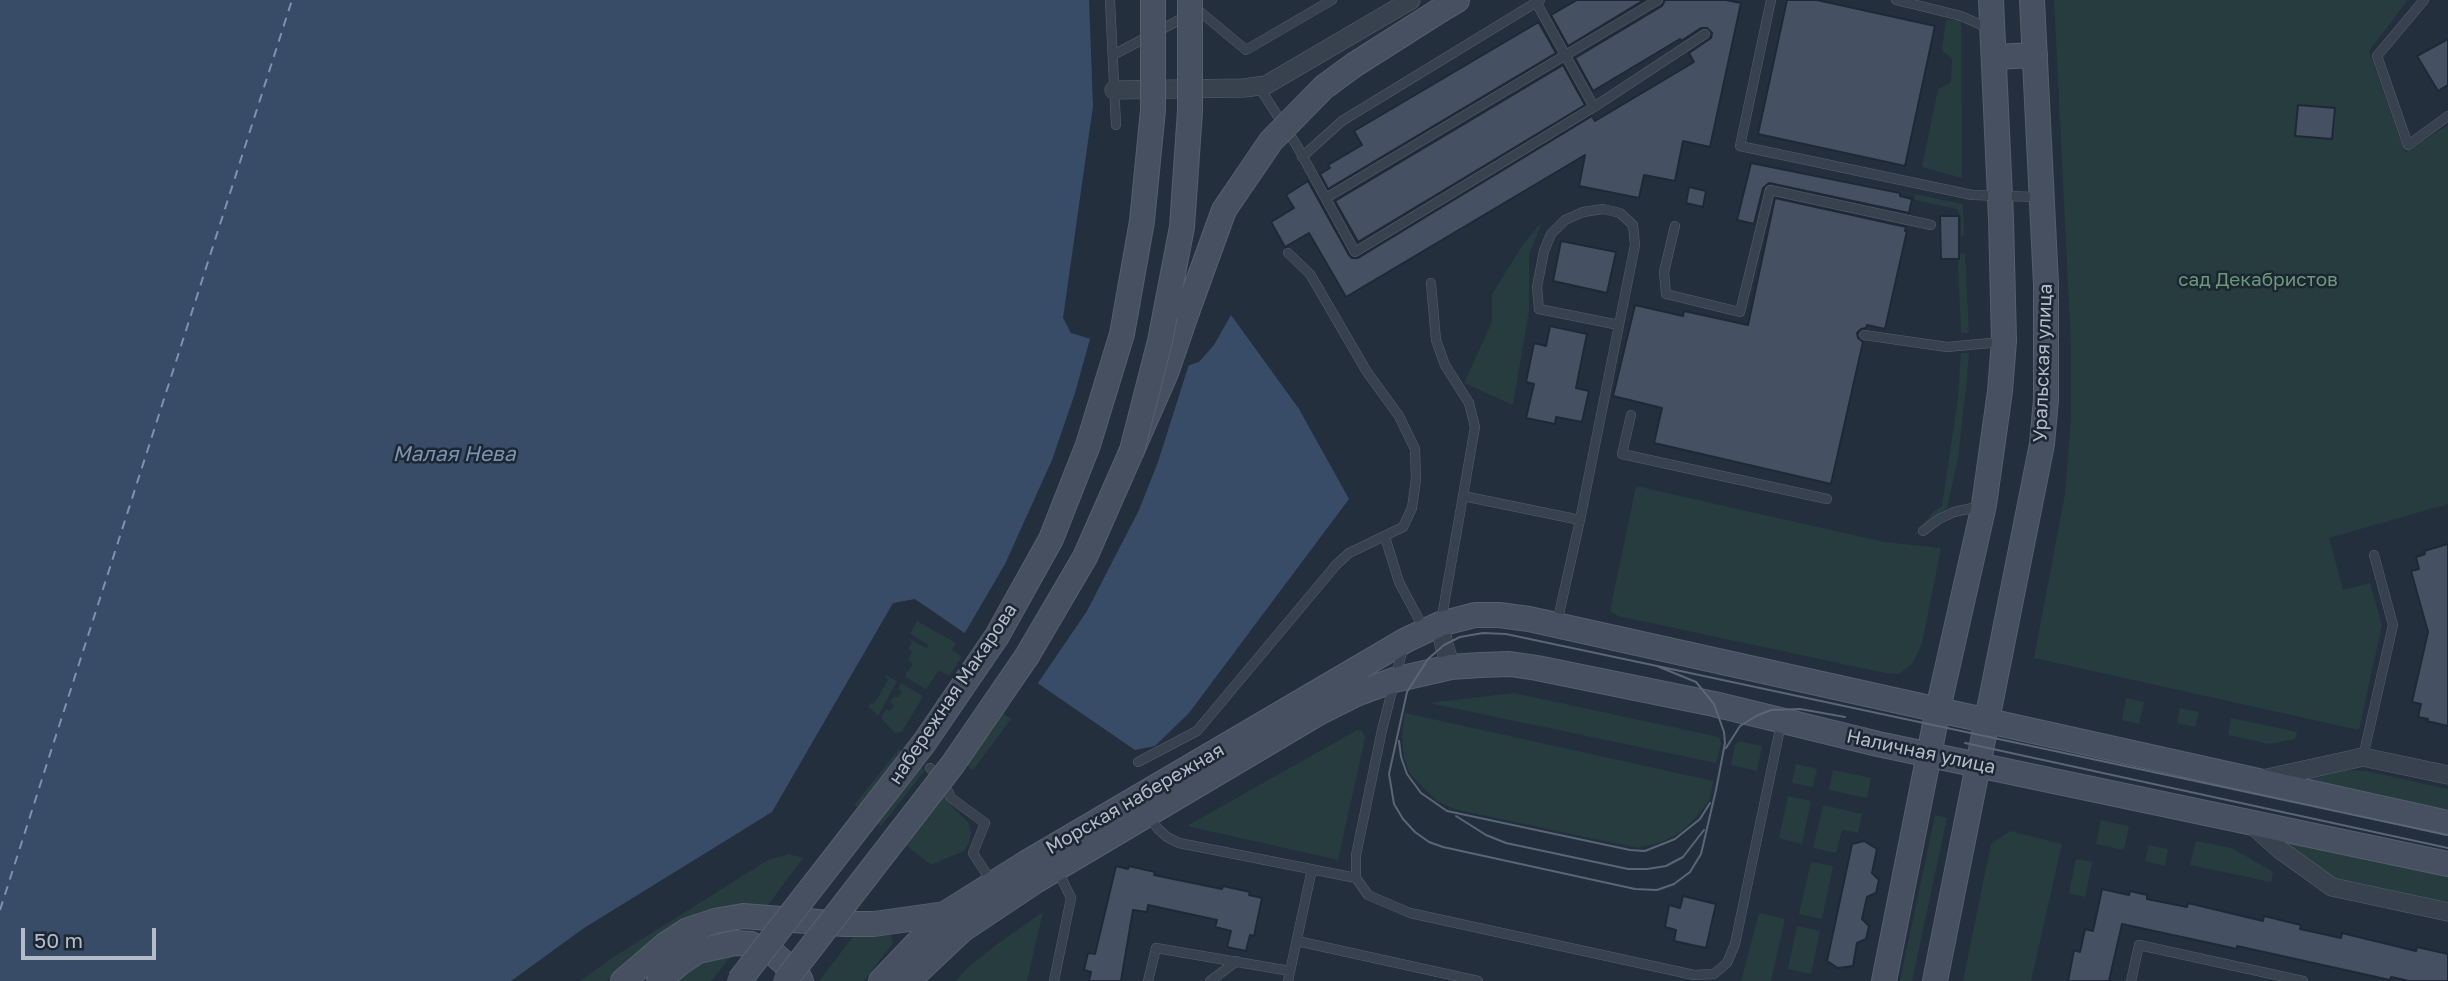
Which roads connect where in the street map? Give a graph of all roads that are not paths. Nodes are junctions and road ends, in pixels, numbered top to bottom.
1 (1110, 0) edge
2 (1153, 0) edge
3 (1190, 0) edge
4 (1332, 0) edge
5 (1411, 0) edge
6 (1658, 0) edge
7 (1771, 0) edge
8 (1896, 0) edge
9 (1991, 0) edge
10 (2032, 0) edge
11 (2424, 0) edge
12 (1538, 1) edge
13 (1450, 4) edge
14 (1992, 30) junction
15 (1705, 34) dead end
16 (1566, 54) junction
17 (1113, 55) junction
18 (2035, 55) junction
19 (1994, 57) junction
20 (1259, 87) junction
21 (1114, 90) junction
22 (1594, 107) junction
23 (2448, 116) edge
24 (1116, 125) dead end
25 (1302, 157) junction
26 (2000, 197) junction
27 (2043, 197) junction
28 (1326, 198) junction
29 (1931, 225) dead end
30 (1675, 226) dead end
31 (1288, 253) dead end
32 (1430, 283) dead end
33 (1619, 325) junction
34 (1864, 335) dead end
35 (2004, 341) junction
36 (1631, 415) dead end
37 (1131, 454) junction
38 (1463, 496) junction
39 (1827, 499) dead end
40 (1984, 505) junction
41 (1580, 520) junction
42 (1923, 531) dead end
43 (1385, 537) junction
44 (2374, 555) dead end
45 (1556, 625) junction
46 (1424, 631) junction
47 (1451, 667) junction
48 (1394, 680) junction
49 (1938, 709) junction
50 (1781, 721) junction
51 (1985, 721) junction
52 (1929, 754) junction
53 (2363, 757) junction
54 (1138, 762) dead end
55 (1977, 764) junction
56 (930, 768) dead end
57 (2448, 775) edge
58 (2255, 781) junction
59 (1147, 813) junction
60 (2248, 821) junction
61 (2448, 823) edge
62 (2448, 864) edge
63 (1056, 867) junction
64 (1312, 869) junction
65 (1356, 878) junction
66 (993, 884) junction
67 (2448, 912) edge
68 (945, 914) junction
69 (1297, 941) junction
70 (1237, 961) junction
71 (1289, 976) edge
72 (623, 981) edge
73 (659, 981) edge
74 (738, 981) edge
75 (785, 981) edge
76 (801, 981) edge
77 (881, 981) edge
78 (908, 981) edge
79 (1054, 981) edge
80 (1148, 981) edge
81 (1210, 981) edge
82 (1478, 981) edge
83 (1884, 981) edge
84 (1935, 981) edge
85 (2131, 981) edge
86 (2303, 981) edge

1 - 17 lane
2 - 74 main road, набережная Макарова, bridge
3 - 37 main road, набережная Макарова, bridge
4 - 17 lane
5 - 20 street
6 - 16 lane
7 - 26 lane
8 - 14 lane
9 - 14 main road, Уральская улица
10 - 18 main road, Уральская улица
11 - 23 lane
12 - 16 lane
12 - 25 lane
13 - 37 main road, bridge
14 - 19 main road, Уральская улица
15 - 22 lane
16 - 22 lane
16 - 28 lane
17 - 21 lane
18 - 19 main road
18 - 27 main road, Уральская улица
19 - 26 main road, Уральская улица
20 - 21 street
20 - 25 lane
21 - 24 lane
22 - 28 lane
25 - 28 lane
26 - 27 lane
26 - 35 main road, Уральская улица
27 - 51 main road, Уральская улица
29 - 30 lane
31 - 43 lane
32 - 38 lane
33 - 33 lane
33 - 41 lane
34 - 35 lane
35 - 40 main road, Уральская улица
36 - 39 lane
37 - 75 main road, набережная Макарова, bridge
38 - 41 lane
38 - 46 lane
40 - 42 lane
40 - 49 main road, Уральская улица
41 - 45 lane
43 - 46 lane
43 - 54 lane
44 - 53 lane
45 - 46 main road
45 - 49 main road
46 - 47 street
46 - 48 lane
46 - 66 main road, Морская набережная
47 - 48 main road, Наличная улица
47 - 50 main road, Наличная улица
48 - 59 main road, Морская набережная
48 - 65 lane
49 - 51 main road
49 - 52 main road, Уральская улица
50 - 52 main road, Наличная улица
50 - 65 lane
51 - 55 main road, Уральская улица
51 - 58 main road
52 - 55 main road, Наличная улица
52 - 83 main road, Уральская улица
53 - 57 street
53 - 58 street
55 - 60 main road, Наличная улица
55 - 84 main road, Уральская улица
56 - 66 lane
58 - 61 main road
59 - 63 main road, Морская набережная
59 - 64 lane
60 - 62 main road, Наличная улица
60 - 67 street
63 - 78 main road, Морская набережная
63 - 79 lane
64 - 65 lane
64 - 69 lane
66 - 68 main road, Морская набережная
68 - 72 main road
68 - 77 main road, Морская набережная
69 - 71 lane
69 - 82 lane
70 - 71 lane
70 - 80 lane
70 - 81 lane
73 - 76 main road
85 - 86 lane

